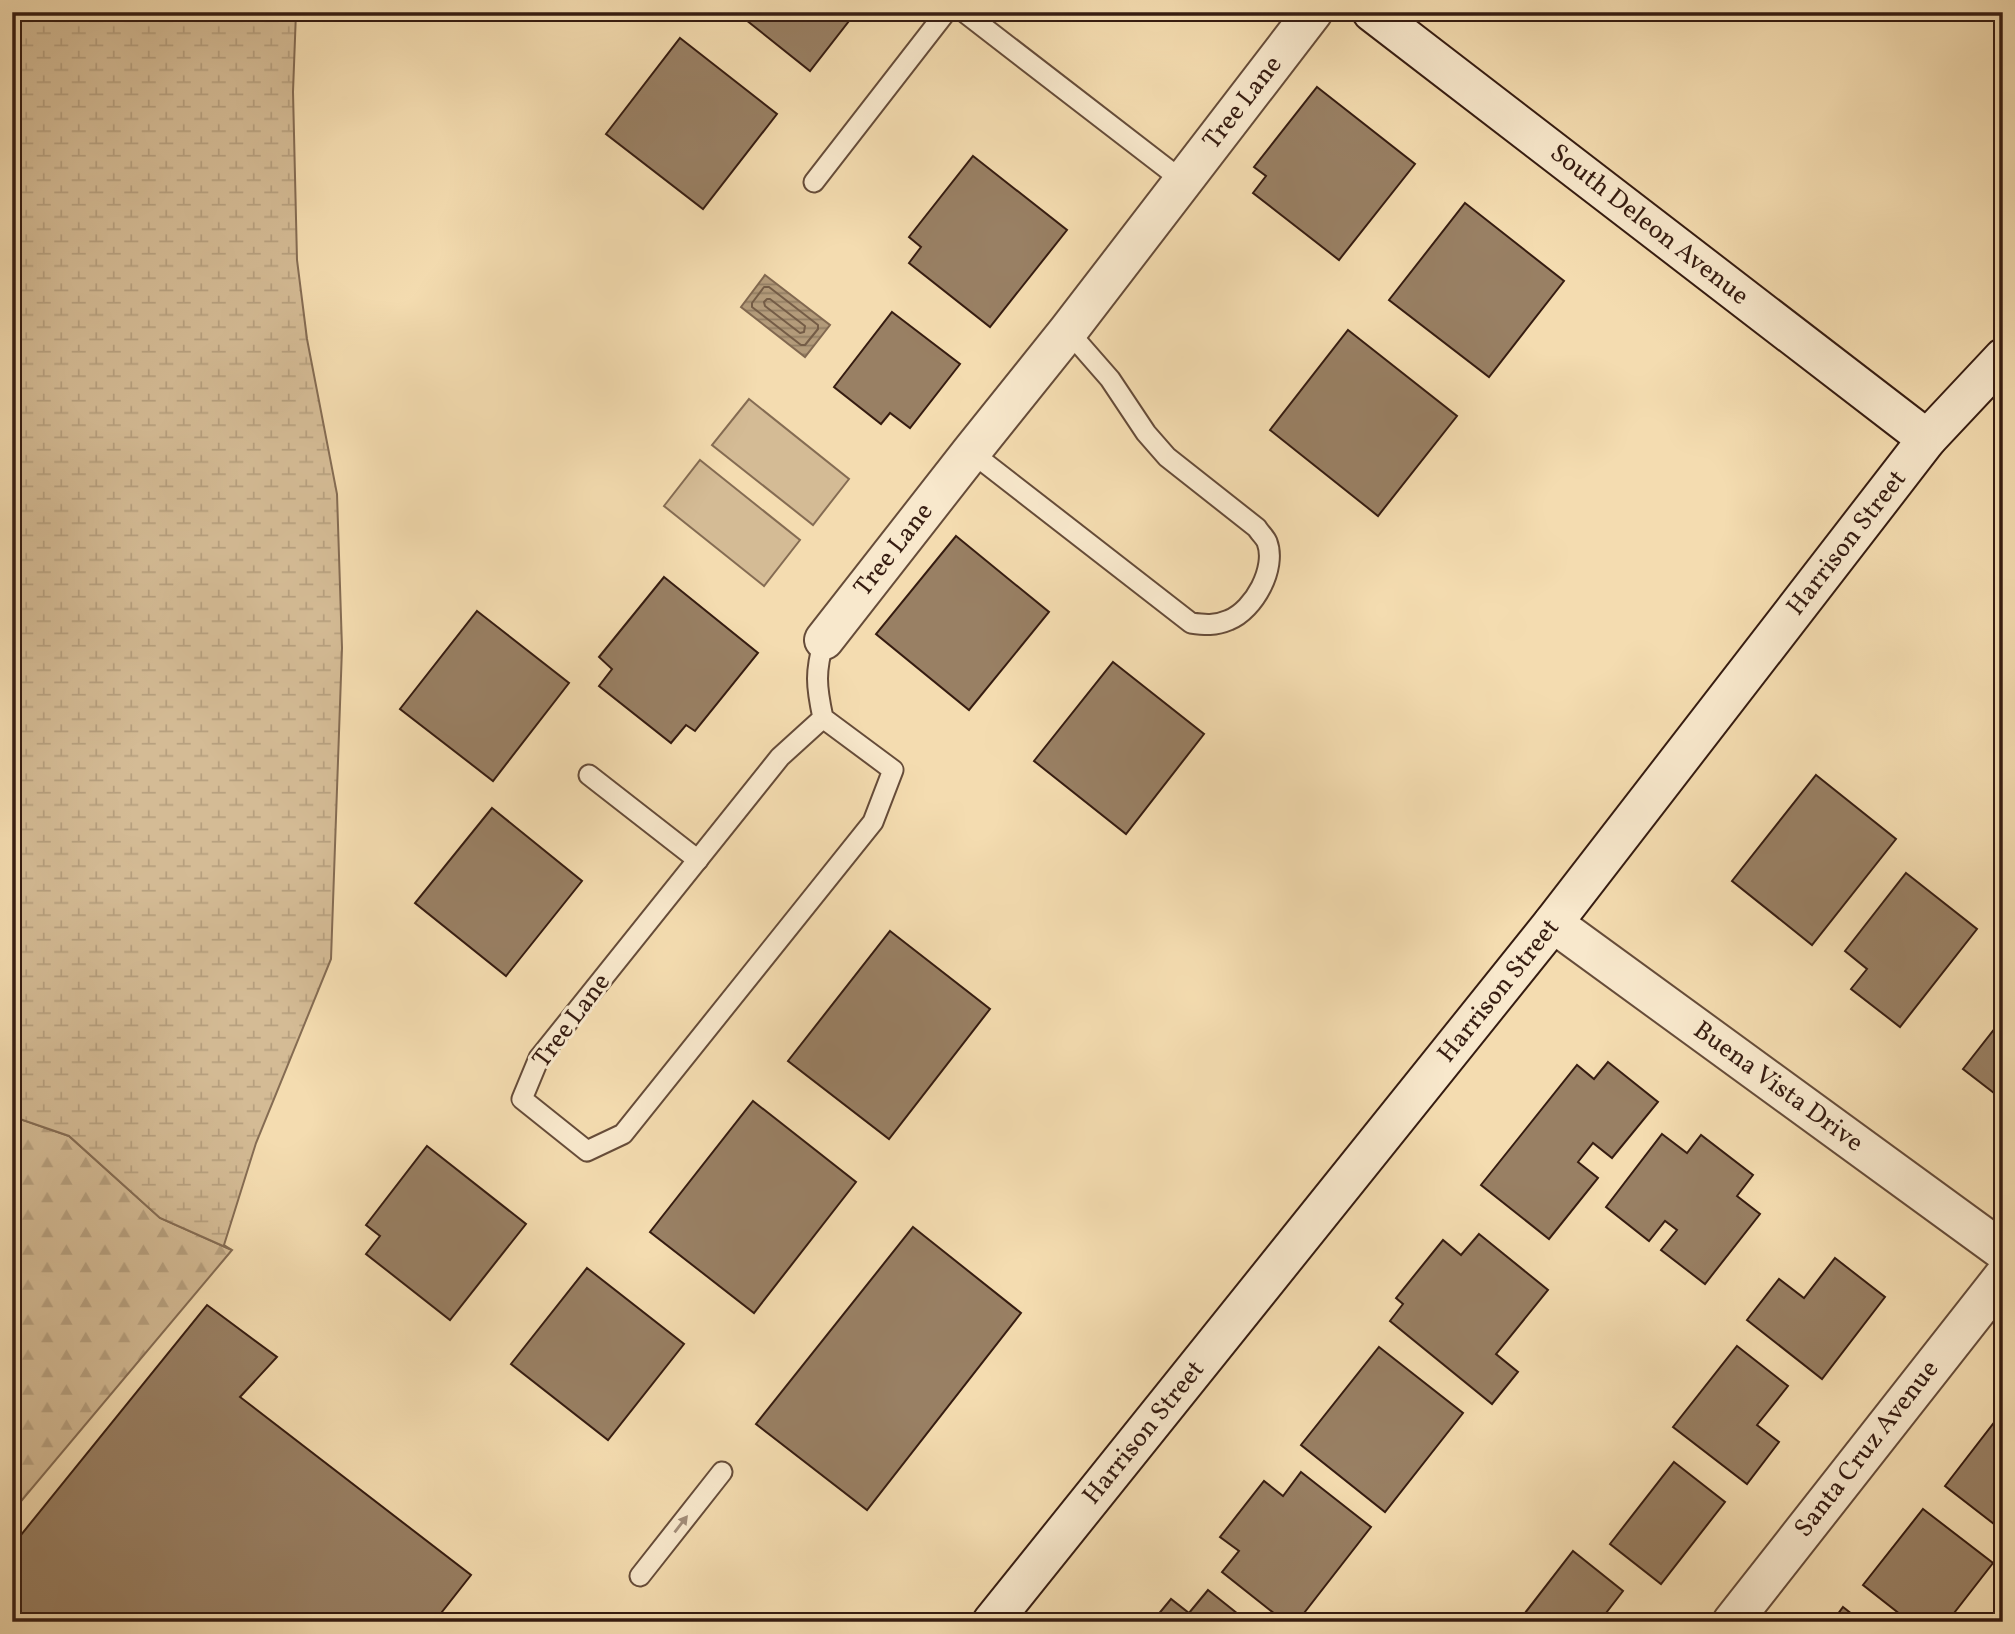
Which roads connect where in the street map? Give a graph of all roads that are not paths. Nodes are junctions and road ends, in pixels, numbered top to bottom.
1 (946, 12) edge
2 (964, 12) edge
3 (1313, 12) edge
4 (1372, 12) edge
5 (1183, 181) junction
6 (814, 182) dead end
7 (1068, 331) junction
8 (2003, 358) edge
9 (1927, 439) junction
10 (971, 452) junction
11 (824, 640) joint
12 (823, 718) junction
13 (589, 775) dead end
14 (698, 860) junction
15 (1553, 923) junction
16 (2003, 1251) edge
17 (2003, 1277) edge
18 (722, 1472) dead end
19 (640, 1576) dead end
20 (992, 1622) edge
21 (1732, 1622) edge

1 - 6 lane
2 - 5 lane
3 - 5 street, Tree Lane
4 - 9 street, South Deleon Avenue
5 - 7 street, Tree Lane
7 - 10 street, Tree Lane
7 - 10 lane
8 - 9 street, Harrison Street
9 - 15 street, Harrison Street
10 - 11 street, Tree Lane
11 - 12 lane, Tree Lane
12 - 14 lane, Tree Lane
12 - 14 lane, Tree Lane
13 - 14 lane
15 - 16 street, Buena Vista Drive
15 - 20 street, Harrison Street
17 - 21 street, Santa Cruz Avenue
19 -> 18 lane

